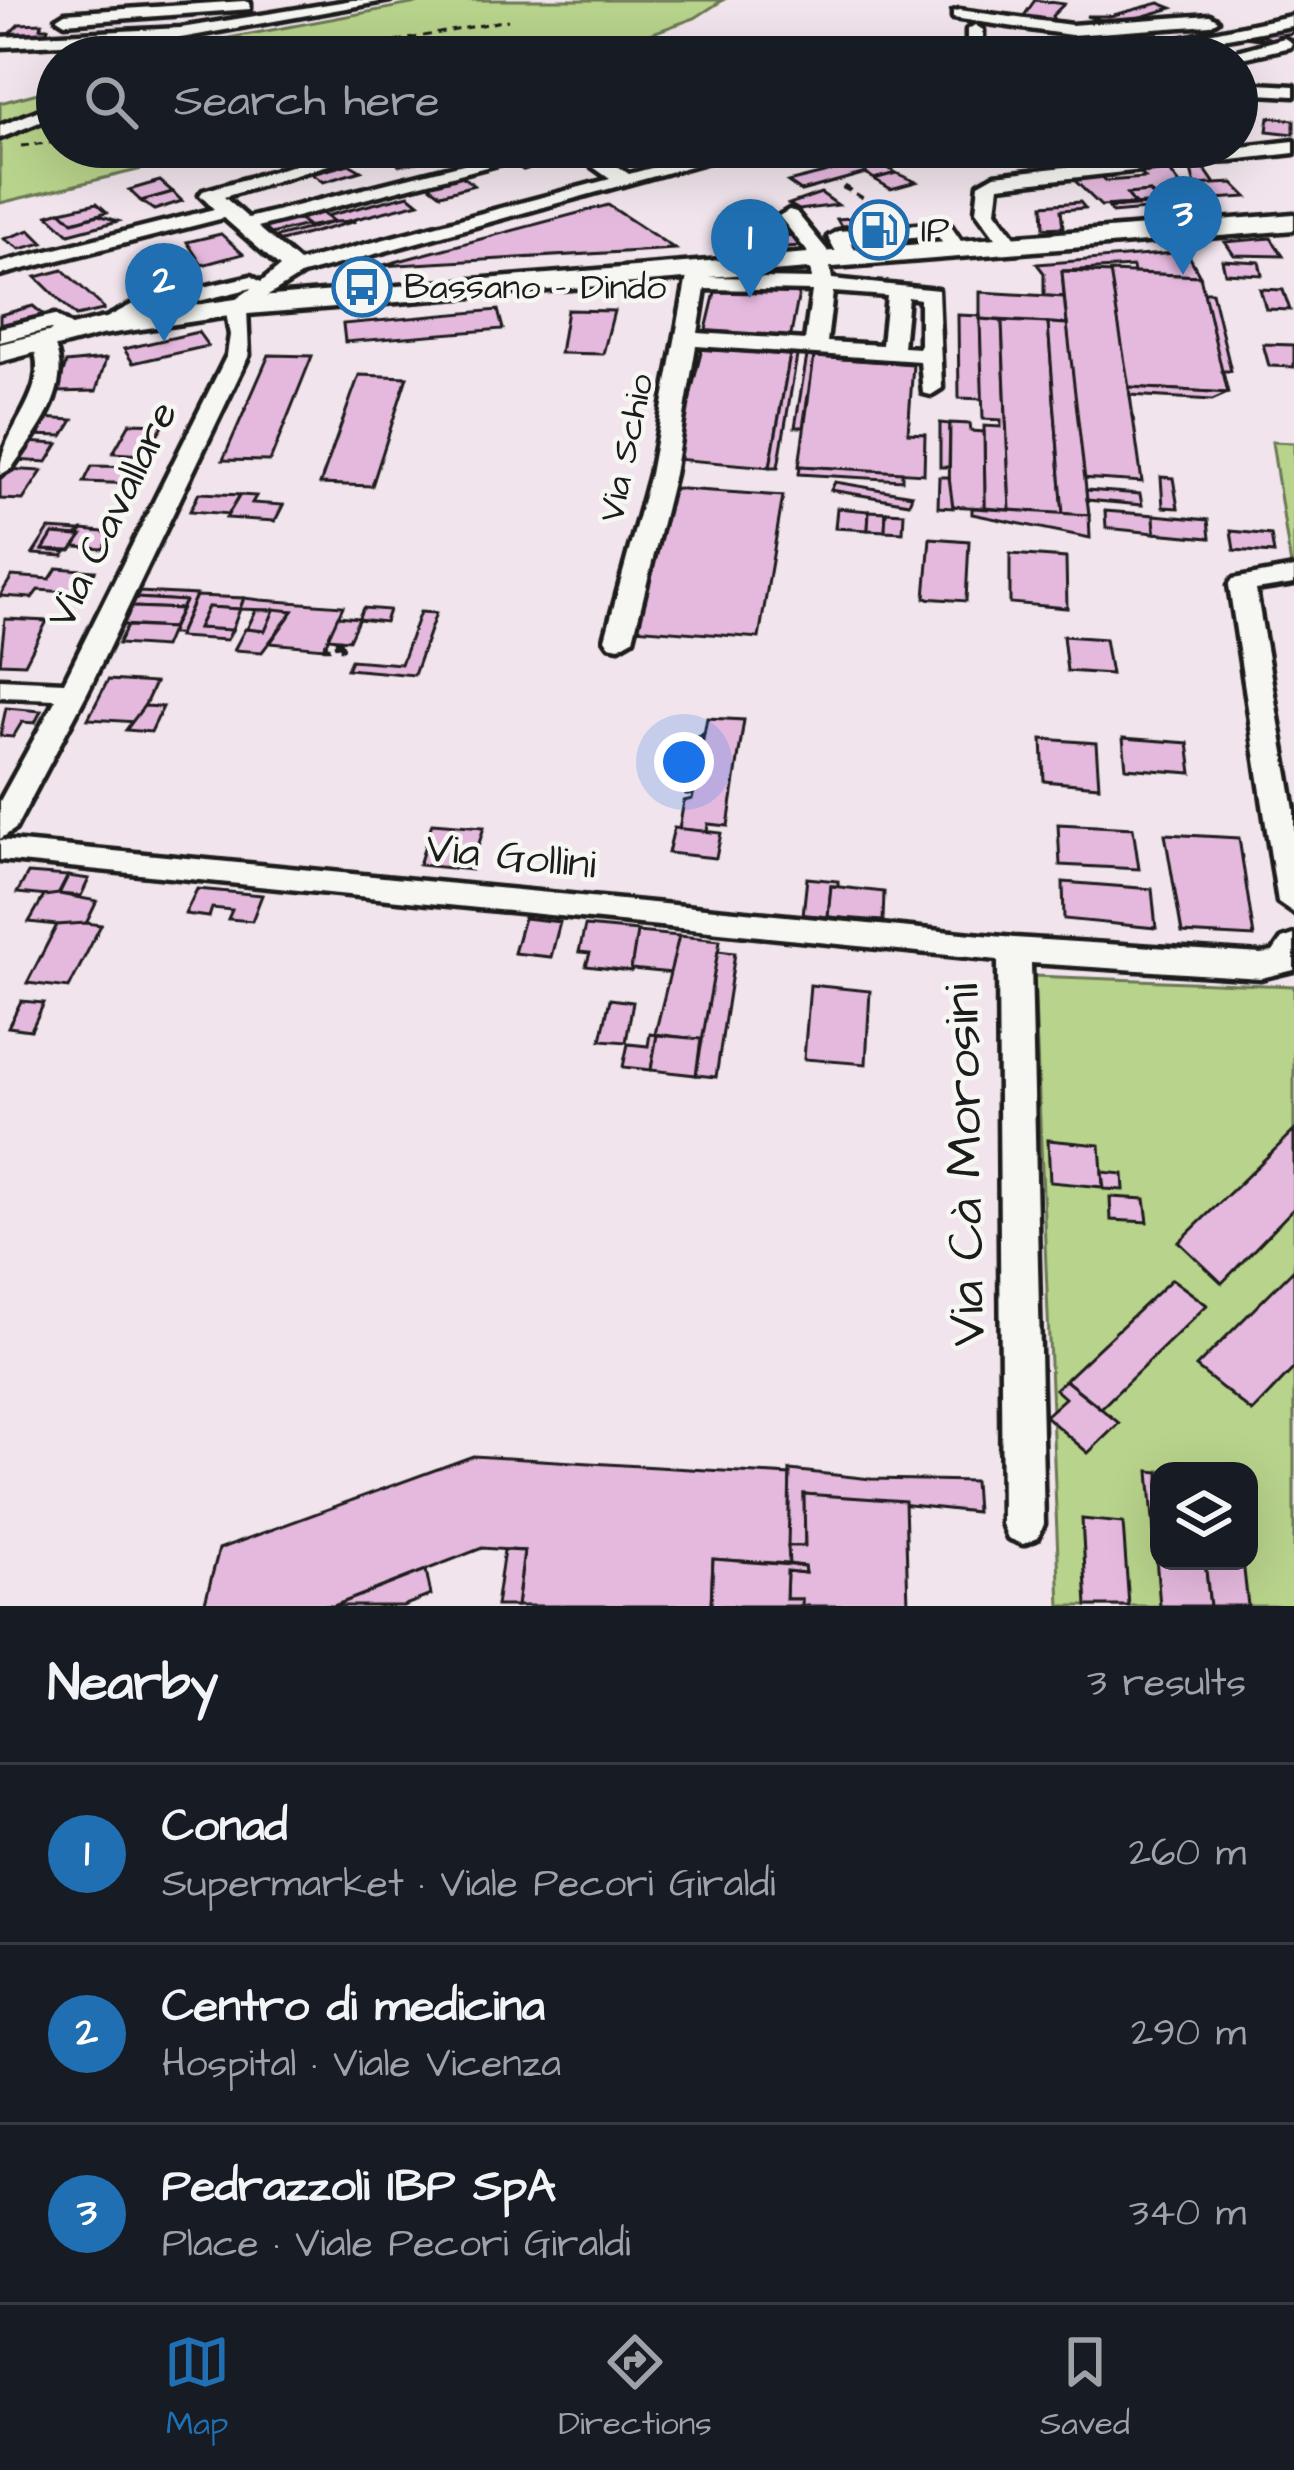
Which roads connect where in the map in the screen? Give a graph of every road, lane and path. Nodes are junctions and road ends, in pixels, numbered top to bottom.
1 (382, 0) edge
2 (269, 2) edge
3 (1173, 2) edge
4 (64, 18) dead end
5 (508, 20) dead end
6 (1223, 20) junction
7 (256, 21) junction
8 (1292, 21) edge
9 (1008, 25) junction
10 (220, 28) junction
11 (975, 30) junction
12 (94, 36) edge
13 (205, 36) edge
14 (424, 36) edge
15 (975, 36) edge
16 (1169, 36) edge
17 (36, 40) edge
18 (0, 42) edge
19 (1284, 44) dead end
20 (1258, 50) edge
21 (1258, 89) edge
22 (1294, 91) edge
23 (36, 117) edge
24 (0, 133) edge
25 (36, 143) edge
26 (20, 146) dead end
27 (1294, 146) edge
28 (1258, 149) edge
29 (304, 168) edge
30 (471, 168) edge
31 (610, 168) edge
32 (671, 168) edge
33 (1093, 168) edge
34 (467, 169) joint
35 (626, 180) junction
36 (225, 212) junction
37 (789, 216) dead end
38 (1294, 221) edge
39 (244, 225) junction
40 (1011, 245) junction
41 (831, 268) junction
42 (0, 269) edge
43 (296, 270) junction
44 (698, 277) junction
45 (898, 290) junction
46 (235, 300) junction
47 (318, 300) junction
48 (100, 327) junction
49 (0, 335) edge
50 (55, 338) junction
51 (687, 340) junction
52 (815, 347) junction
53 (0, 352) edge
54 (892, 352) junction
55 (930, 355) junction
56 (931, 388) dead end
57 (10, 437) edge
58 (0, 468) edge
59 (1294, 576) edge
60 (619, 639) dead end
61 (0, 688) edge
62 (74, 692) junction
63 (0, 829) edge
64 (0, 850) edge
65 (1294, 902) edge
66 (1294, 947) edge
67 (1014, 950) junction
68 (1023, 1524) dead end

1 - 7 street
2 - 4 street
2 - 7 street
3 - 6 street
5 - 14 path
6 - 8 street
6 - 9 street
6 - 16 street
7 - 10 street
9 - 11 street
9 - 11 street
10 - 12 street
10 - 13 street
11 - 15 street
17 - 18 street
19 - 20 street
21 - 22 street
23 - 24 street
25 - 26 path
27 - 28 street
29 - 36 street
30 - 34 street
31 - 35 street
32 - 35 street
33 - 40 street
34 - 39 street
35 - 43 street
36 - 39 street
36 - 42 street
37 - 41 street
38 - 40 main road
39 - 43 street
40 - 41 main road
41 - 44 main road
41 - 45 street
41 - 52 street
43 - 46 street
43 - 47 street
44 - 47 main road
44 - 51 street, Via Schio
45 - 54 street
45 - 55 street
46 - 47 main road
46 - 48 main road
46 - 48 street
46 - 62 street, Via Cavallare
48 - 50 main road
49 - 50 street
50 - 53 main road
50 - 57 street
51 - 52 street
51 - 60 street, Via Schio
52 - 54 street
54 - 55 street
55 - 56 street
57 - 58 street
59 - 65 street
61 - 62 street, Via Cavallare
62 - 63 street, Via Cavallare
64 - 67 street, Via Gollini
66 - 67 street, Via Cà Morosini
67 - 68 street, Via Cà Morosini

